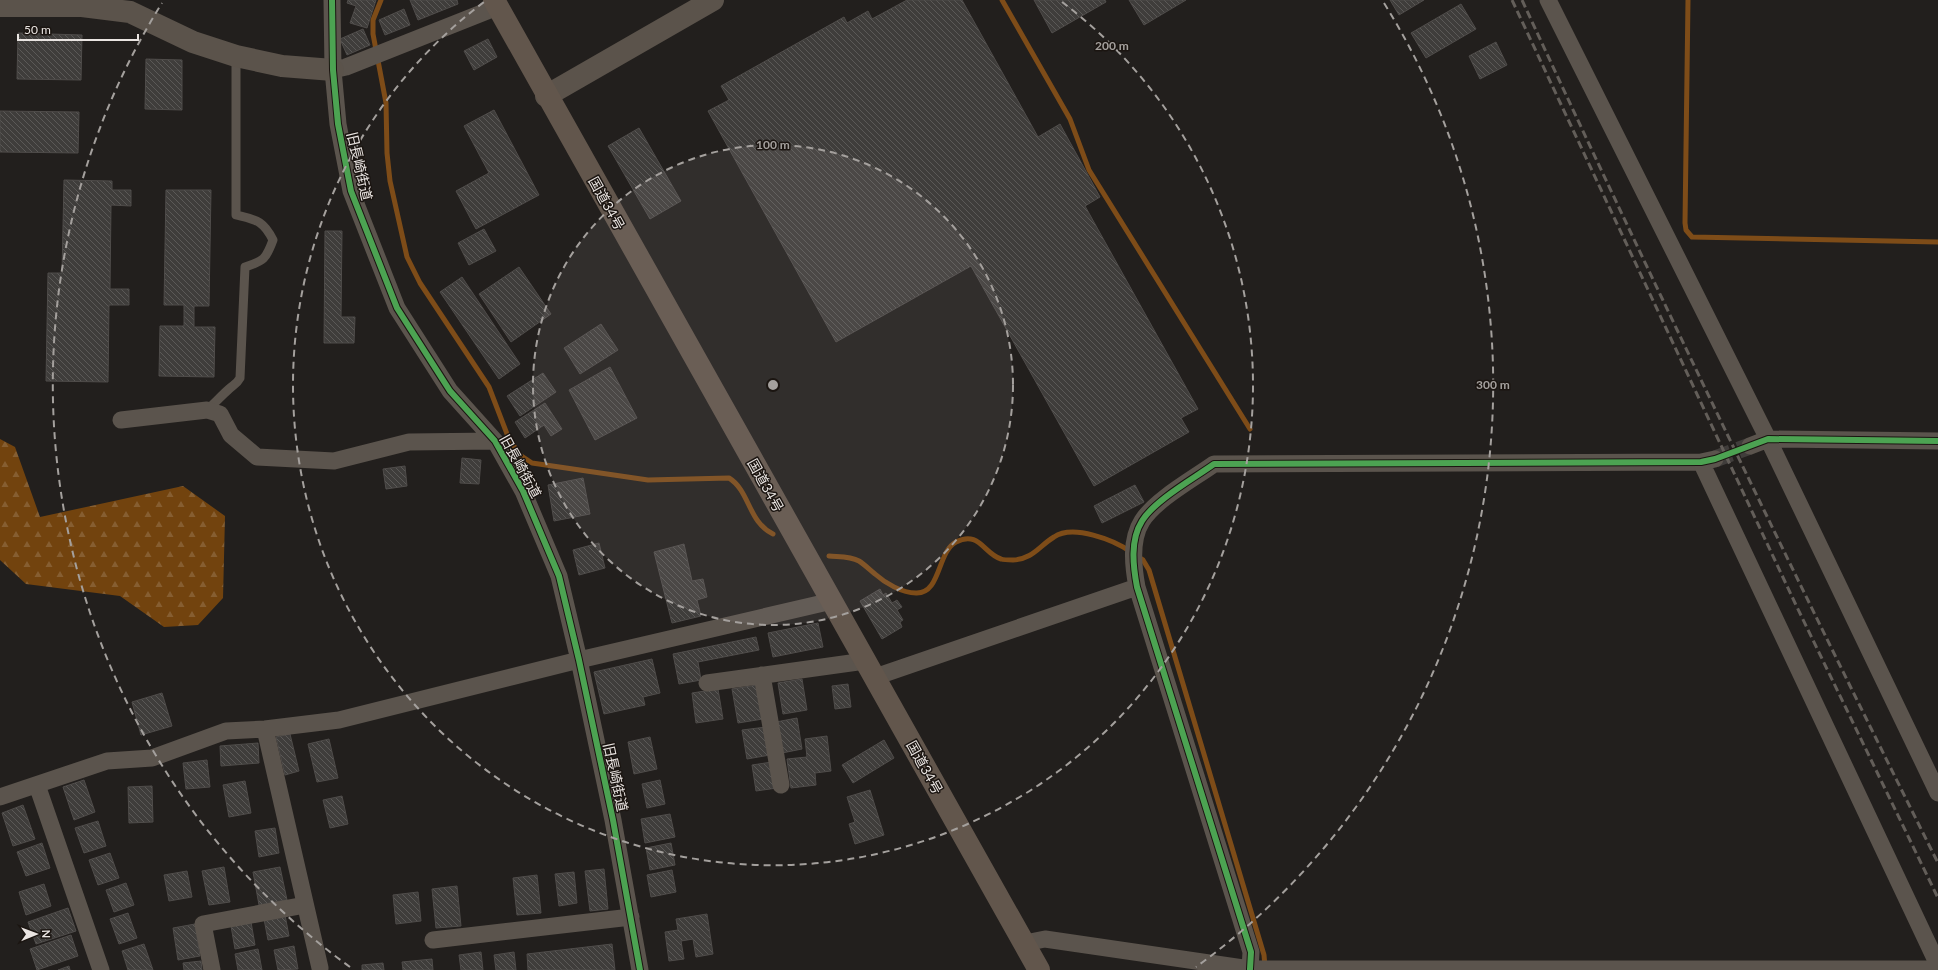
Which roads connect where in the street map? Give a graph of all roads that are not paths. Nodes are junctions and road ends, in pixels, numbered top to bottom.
1 (332, 0) edge
2 (713, 0) edge
3 (1548, 0) edge
4 (496, 3) edge
5 (0, 6) edge
6 (236, 56) junction
7 (333, 70) junction
8 (546, 96) junction
9 (207, 410) junction
10 (121, 420) dead end
11 (1768, 439) junction
12 (495, 441) junction
13 (1938, 441) edge
14 (1750, 446) tunnel mouth
15 (1137, 587) junction
16 (832, 601) junction
17 (579, 660) junction
18 (870, 669) junction
19 (762, 675) junction
20 (707, 683) dead end
21 (265, 729) junction
22 (37, 785) junction
23 (781, 785) dead end
24 (1938, 793) edge
25 (0, 797) edge
26 (305, 905) junction
27 (631, 917) junction
28 (433, 940) dead end
29 (1024, 943) junction
30 (1938, 965) edge
31 (320, 968) dead end
32 (1250, 969) junction
33 (1277, 969) edge
34 (1938, 969) edge
35 (101, 970) edge
36 (212, 970) edge
37 (640, 970) edge
38 (1039, 970) edge
39 (1682, 970) edge

1 - 7 street, 旧長崎街道
2 - 8 street
3 - 11 street
4 - 7 street
4 - 8 highway, 国道34号
5 - 6 street
6 - 7 street
6 - 9 lane
7 - 12 street, 旧長崎街道
8 - 16 highway, 国道34号
9 - 10 street
9 - 12 street
11 - 13 street
11 - 14 street
11 - 24 street
12 - 17 street, 旧長崎街道
15 - 18 street
15 - 30 street
15 - 32 street
16 - 17 street
16 - 18 highway, 国道34号
17 - 21 street
17 - 27 street, 旧長崎街道
18 - 19 street
18 - 29 highway, 国道34号
19 - 20 street
19 - 23 street
21 - 22 street
21 - 26 street
22 - 25 street
22 - 35 street
26 - 31 street
26 - 36 street
27 - 28 street
27 - 37 street, 旧長崎街道
29 - 32 street
29 - 38 highway, 国道34号
32 - 33 street
33 - 39 street
34 - 39 street

